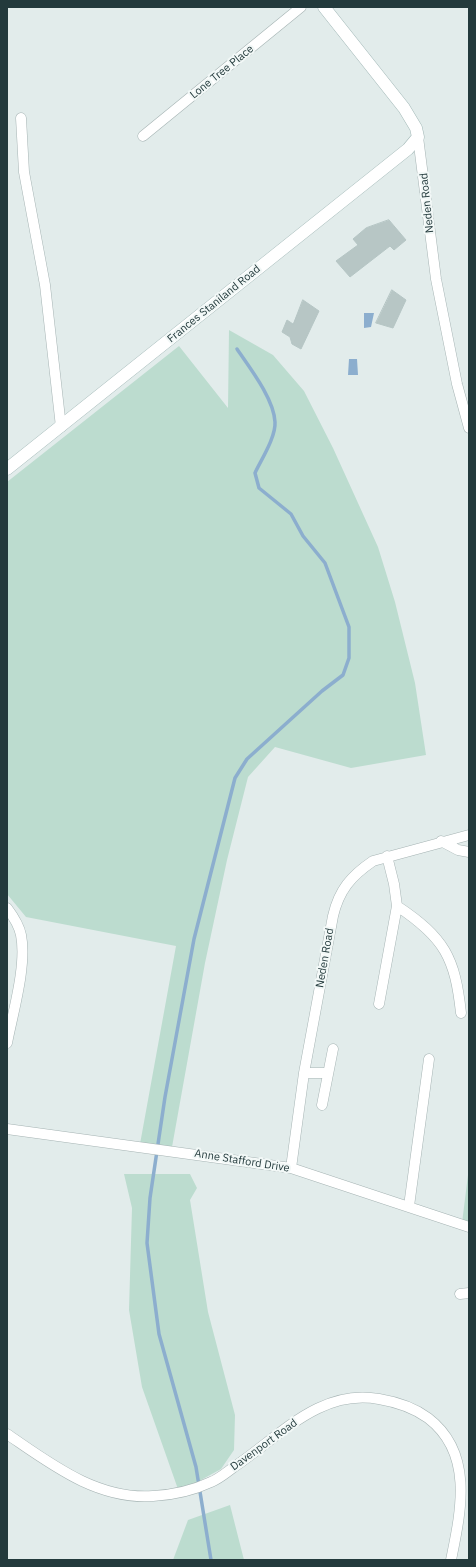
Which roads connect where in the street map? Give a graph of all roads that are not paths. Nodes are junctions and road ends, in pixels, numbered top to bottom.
1 (301, 7) edge
2 (324, 7) edge
3 (21, 118) dead end
4 (144, 136) dead end
5 (418, 137) junction
6 (60, 426) junction
7 (469, 428) edge
8 (7, 469) edge
9 (469, 835) edge
10 (441, 841) junction
11 (469, 852) edge
12 (386, 856) junction
13 (397, 906) junction
14 (7, 908) edge
15 (379, 1004) dead end
16 (461, 1013) dead end
17 (7, 1043) edge
18 (333, 1049) dead end
19 (429, 1059) dead end
20 (304, 1073) junction
21 (327, 1073) junction
22 (322, 1105) dead end
23 (7, 1129) edge
24 (291, 1168) junction
25 (409, 1206) junction
26 (469, 1227) edge
27 (7, 1434) edge
28 (451, 1560) edge

1 - 4 street, Lone Tree Place
2 - 5 street, Neden Road
3 - 6 street
5 - 6 street, Frances Staniland Road
5 - 7 street, Neden Road
6 - 8 street, Frances Staniland Road
9 - 10 street, Neden Road
10 - 11 street
10 - 12 street, Neden Road
12 - 13 street
12 - 20 street, Neden Road
13 - 15 street
13 - 16 street
14 - 17 street
18 - 21 street
19 - 25 street
20 - 21 street
20 - 24 street, Neden Road
21 - 22 street
23 - 24 street, Anne Stafford Drive
24 - 25 street, Anne Stafford Drive
25 - 26 street, Anne Stafford Drive
27 - 28 street, Davenport Road

